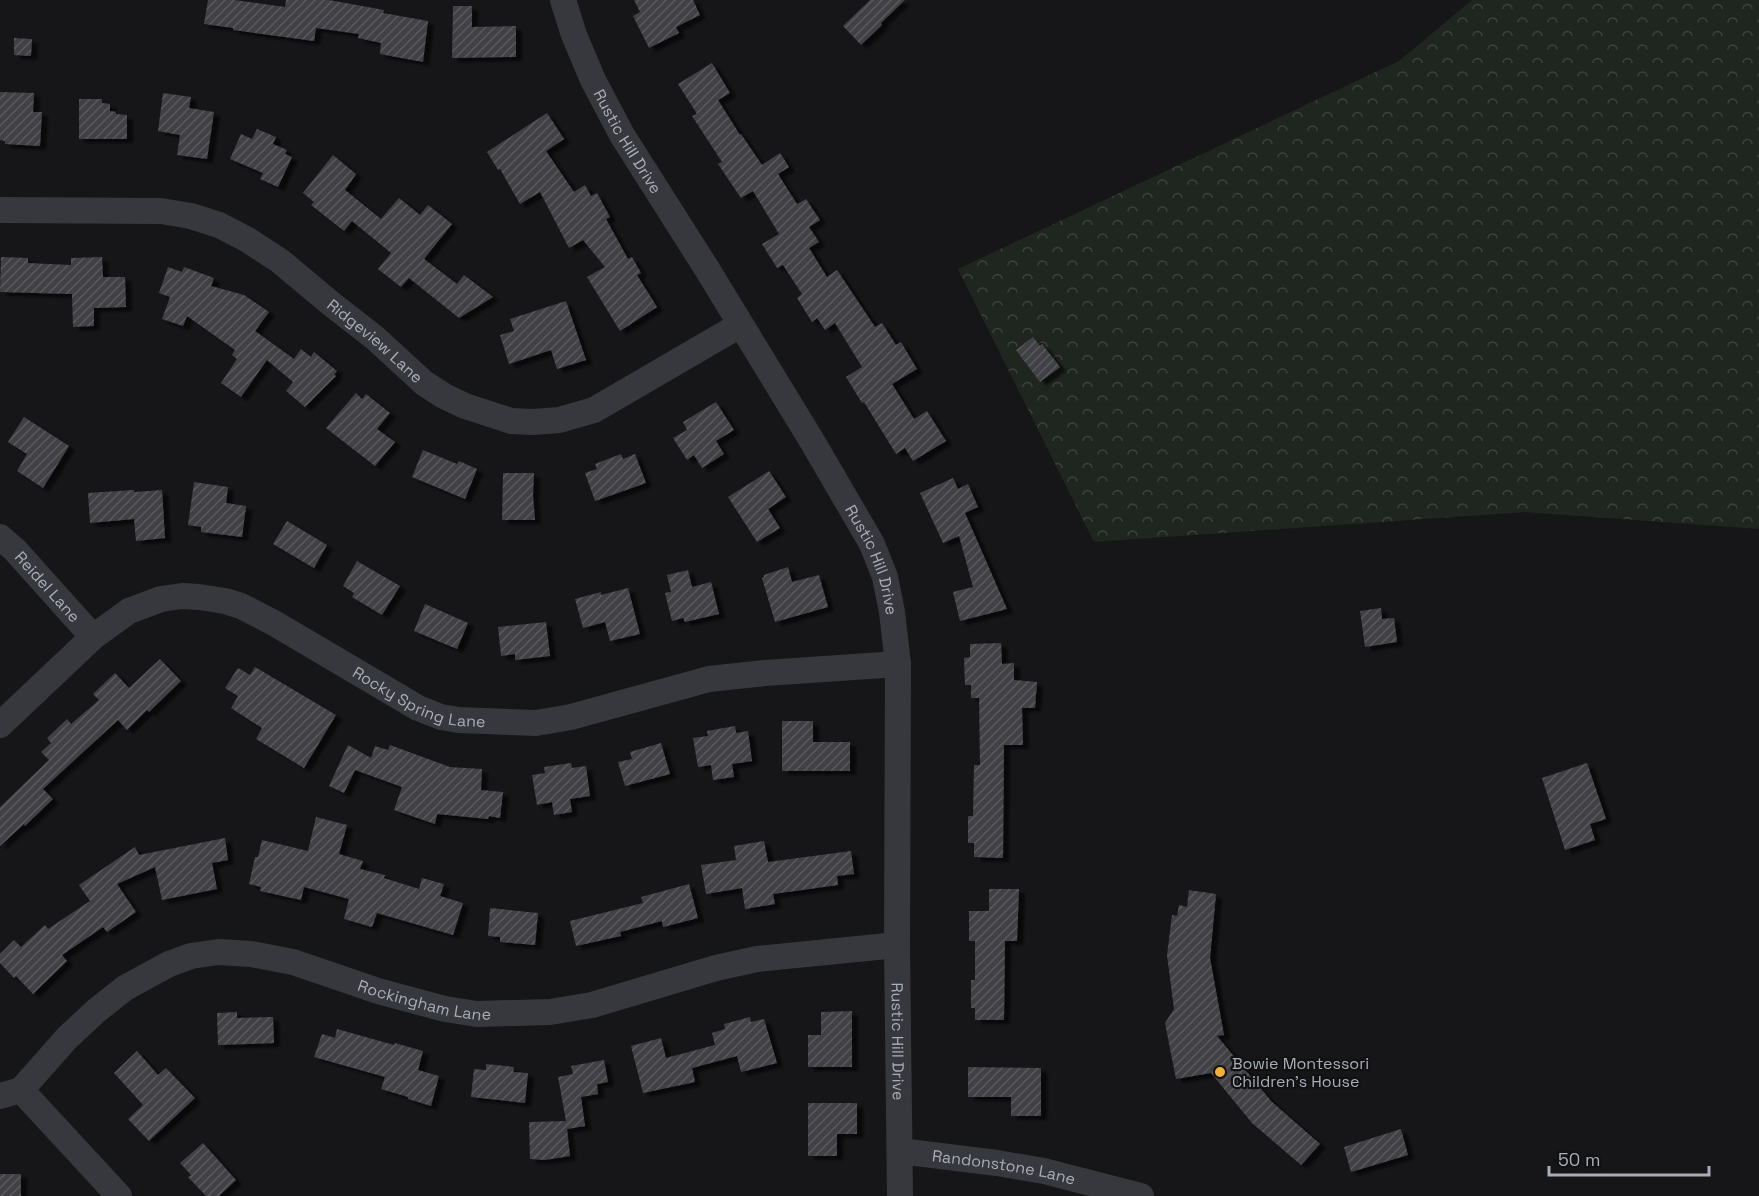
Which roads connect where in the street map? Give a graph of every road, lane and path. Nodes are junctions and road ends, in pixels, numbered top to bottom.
1 (563, 0) edge
2 (0, 210) edge
3 (740, 325) junction
4 (0, 537) edge
5 (93, 637) junction
6 (898, 664) junction
7 (0, 725) edge
8 (897, 945) junction
9 (10, 1093) edge
10 (900, 1151) junction
11 (119, 1196) edge
12 (900, 1196) edge
13 (1141, 1196) edge

1 - 3 street, Rustic Hill Drive
2 - 3 street, Ridgeview Lane
3 - 6 street, Rustic Hill Drive
4 - 5 street, Reidel Lane
5 - 6 street, Rocky Spring Lane
5 - 7 street, Rocky Spring Lane
6 - 8 street, Rustic Hill Drive
8 - 9 street, Rockingham Lane
8 - 10 street, Rustic Hill Drive
9 - 11 street
10 - 12 street, Rustic Hill Drive
10 - 13 street, Randonstone Lane

